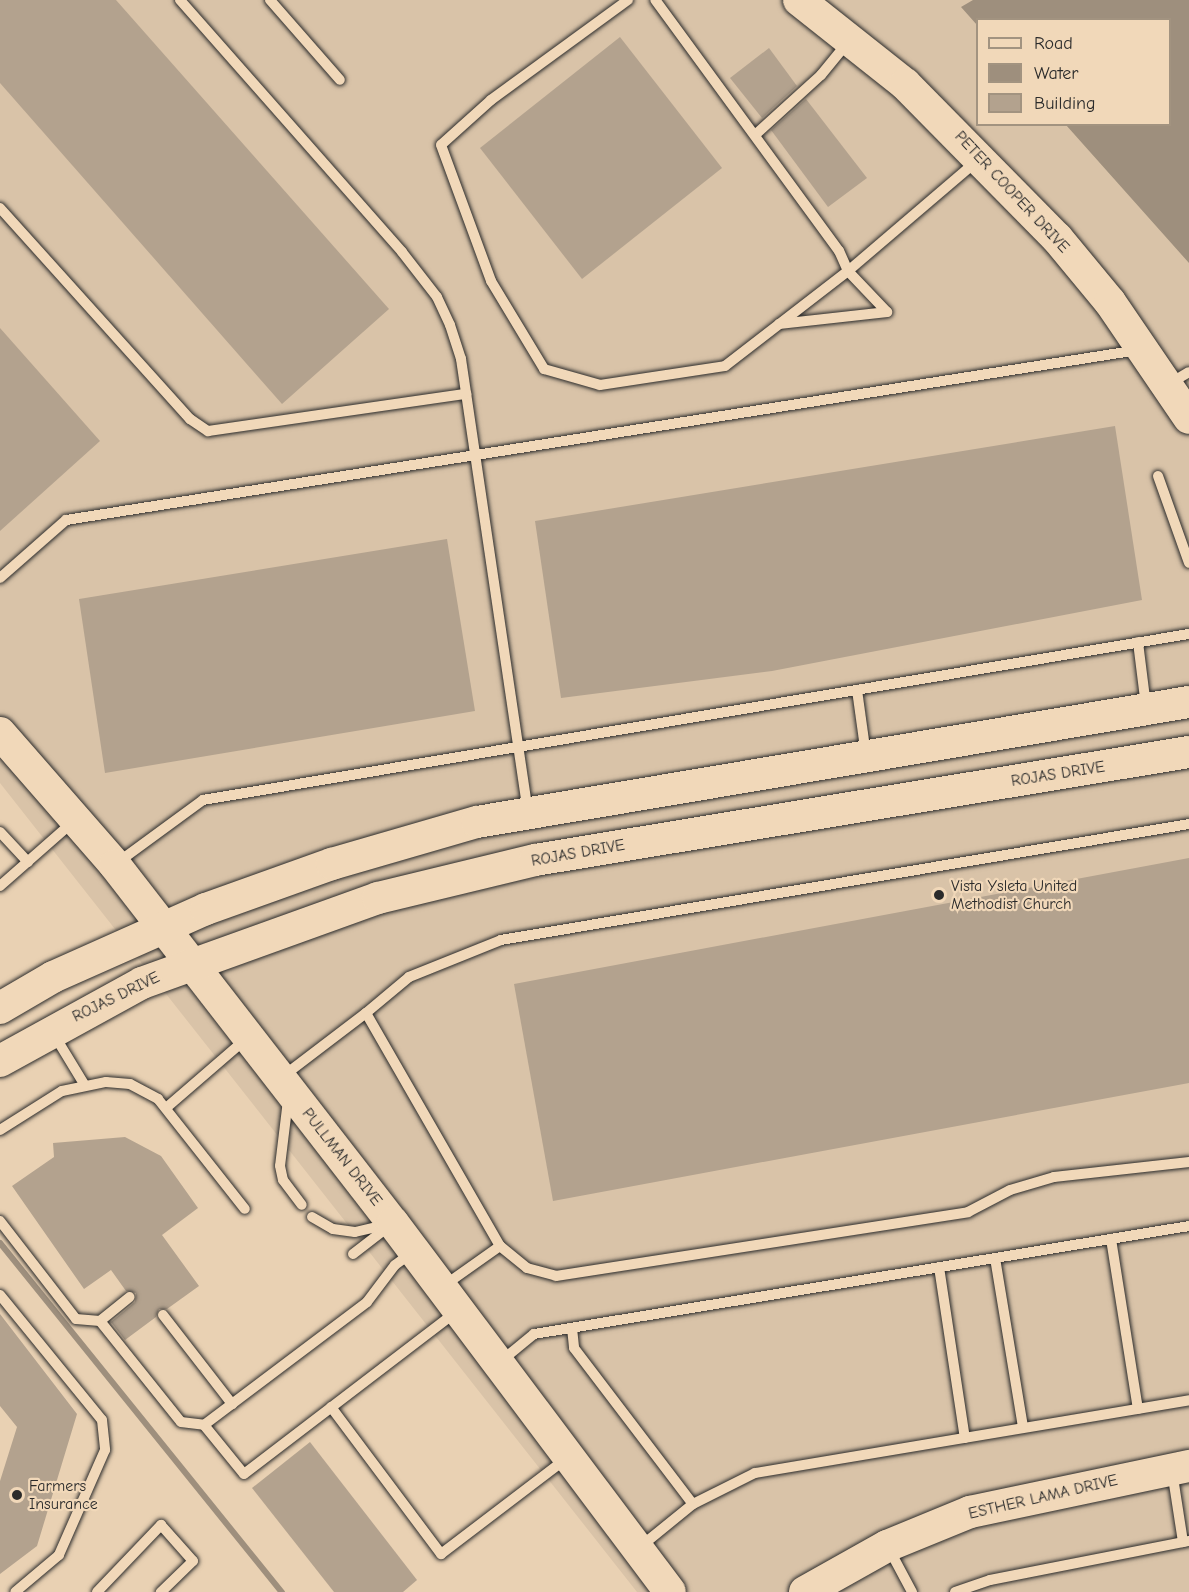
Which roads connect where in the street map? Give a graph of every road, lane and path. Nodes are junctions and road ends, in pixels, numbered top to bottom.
1 (180, 0) edge
2 (270, 0) edge
3 (628, 0) edge
4 (655, 0) edge
5 (802, 1) edge
6 (850, 40) junction
7 (340, 80) dead end
8 (755, 135) junction
9 (982, 157) junction
10 (0, 207) edge
11 (848, 272) junction
12 (778, 324) junction
13 (1143, 349) junction
14 (1179, 378) edge
15 (466, 394) junction
16 (1189, 418) edge
17 (475, 458) junction
18 (1158, 476) dead end
19 (1189, 563) edge
20 (0, 578) edge
21 (1189, 634) edge
22 (1138, 642) junction
23 (857, 690) junction
24 (1189, 702) edge
25 (1146, 709) junction
26 (0, 733) edge
27 (518, 747) junction
28 (1189, 752) edge
29 (866, 755) junction
30 (528, 811) junction
31 (75, 820) junction
32 (1189, 824) edge
33 (0, 832) edge
34 (28, 862) junction
35 (115, 865) junction
36 (0, 886) edge
37 (164, 927) junction
38 (190, 964) junction
39 (0, 1008) edge
40 (366, 1013) junction
41 (51, 1030) junction
42 (247, 1038) junction
43 (0, 1061) edge
44 (84, 1084) junction
45 (285, 1085) junction
46 (166, 1108) junction
47 (0, 1130) edge
48 (1189, 1162) edge
49 (302, 1205) dead end
50 (245, 1209) dead end
51 (312, 1217) dead end
52 (0, 1221) edge
53 (393, 1223) junction
54 (1189, 1226) edge
55 (1110, 1239) junction
56 (500, 1246) junction
57 (413, 1251) junction
58 (353, 1254) dead end
59 (995, 1258) junction
60 (939, 1267) junction
61 (0, 1295) edge
62 (130, 1297) dead end
63 (449, 1299) junction
64 (163, 1315) dead end
65 (100, 1320) junction
66 (572, 1328) junction
67 (496, 1365) junction
68 (1189, 1400) edge
69 (232, 1404) junction
70 (331, 1407) junction
71 (1138, 1408) junction
72 (204, 1425) junction
73 (1023, 1428) junction
74 (965, 1438) junction
75 (567, 1458) junction
76 (1180, 1468) edge
77 (693, 1504) junction
78 (1186, 1541) edge
79 (887, 1546) junction
80 (637, 1549) junction
81 (15, 1592) edge
82 (97, 1592) edge
83 (161, 1592) edge
84 (670, 1592) edge
85 (805, 1592) edge
86 (912, 1592) edge
87 (955, 1592) edge

1 - 15 lane
2 - 7 lane
3 - 12 lane
4 - 8 lane
5 - 6 main road, PETER COOPER DRIVE
6 - 8 lane
6 - 9 main road, PETER COOPER DRIVE
8 - 11 lane
9 - 11 lane
9 - 13 main road, PETER COOPER DRIVE
10 - 15 lane
11 - 12 lane
11 - 12 lane
13 - 14 main road, PETER COOPER DRIVE
13 - 17 lane
14 - 16 main road, PETER COOPER DRIVE
15 - 17 lane
17 - 20 lane
17 - 27 lane
18 - 19 lane
21 - 22 lane
22 - 23 lane
22 - 25 lane
23 - 27 lane
23 - 29 lane
24 - 25 main road
25 - 29 main road
26 - 31 main road, PULLMAN DRIVE
27 - 30 lane
27 - 35 lane
28 - 38 main road, ROJAS DRIVE
29 - 30 main road
30 - 37 main road
31 - 34 lane
31 - 35 main road, PULLMAN DRIVE
32 - 40 lane
33 - 34 lane
34 - 36 lane
35 - 37 main road, PULLMAN DRIVE
37 - 38 main road, PULLMAN DRIVE
37 - 39 main road
38 - 41 main road, ROJAS DRIVE
38 - 42 main road, PULLMAN DRIVE
40 - 45 lane
40 - 56 lane
41 - 43 main road, ROJAS DRIVE
41 - 44 lane
42 - 45 main road, PULLMAN DRIVE
42 - 46 lane
44 - 46 lane
44 - 47 lane
45 - 49 lane
45 - 53 main road, PULLMAN DRIVE
46 - 50 lane
48 - 56 lane
51 - 53 lane
52 - 65 lane
53 - 57 main road, PULLMAN DRIVE
53 - 58 lane
54 - 55 lane
55 - 59 lane
55 - 71 lane
56 - 63 lane
57 - 63 main road, PULLMAN DRIVE
57 - 69 lane
59 - 60 lane
59 - 73 lane
60 - 66 lane
60 - 74 lane
61 - 81 lane
62 - 65 lane
63 - 67 main road, PULLMAN DRIVE
63 - 70 lane
64 - 69 lane
65 - 72 lane
66 - 67 lane
66 - 77 lane
67 - 75 main road, PULLMAN DRIVE
68 - 71 lane
69 - 72 lane
70 - 72 lane
70 - 75 lane
71 - 73 lane
73 - 74 lane
74 - 77 lane
75 - 80 main road, PULLMAN DRIVE
76 - 78 lane
76 - 79 main road, ESTHER LAMA DRIVE
77 - 80 lane
78 - 87 lane
79 - 85 main road, ESTHER LAMA DRIVE
79 - 86 lane
80 - 84 main road, PULLMAN DRIVE
82 - 83 lane

